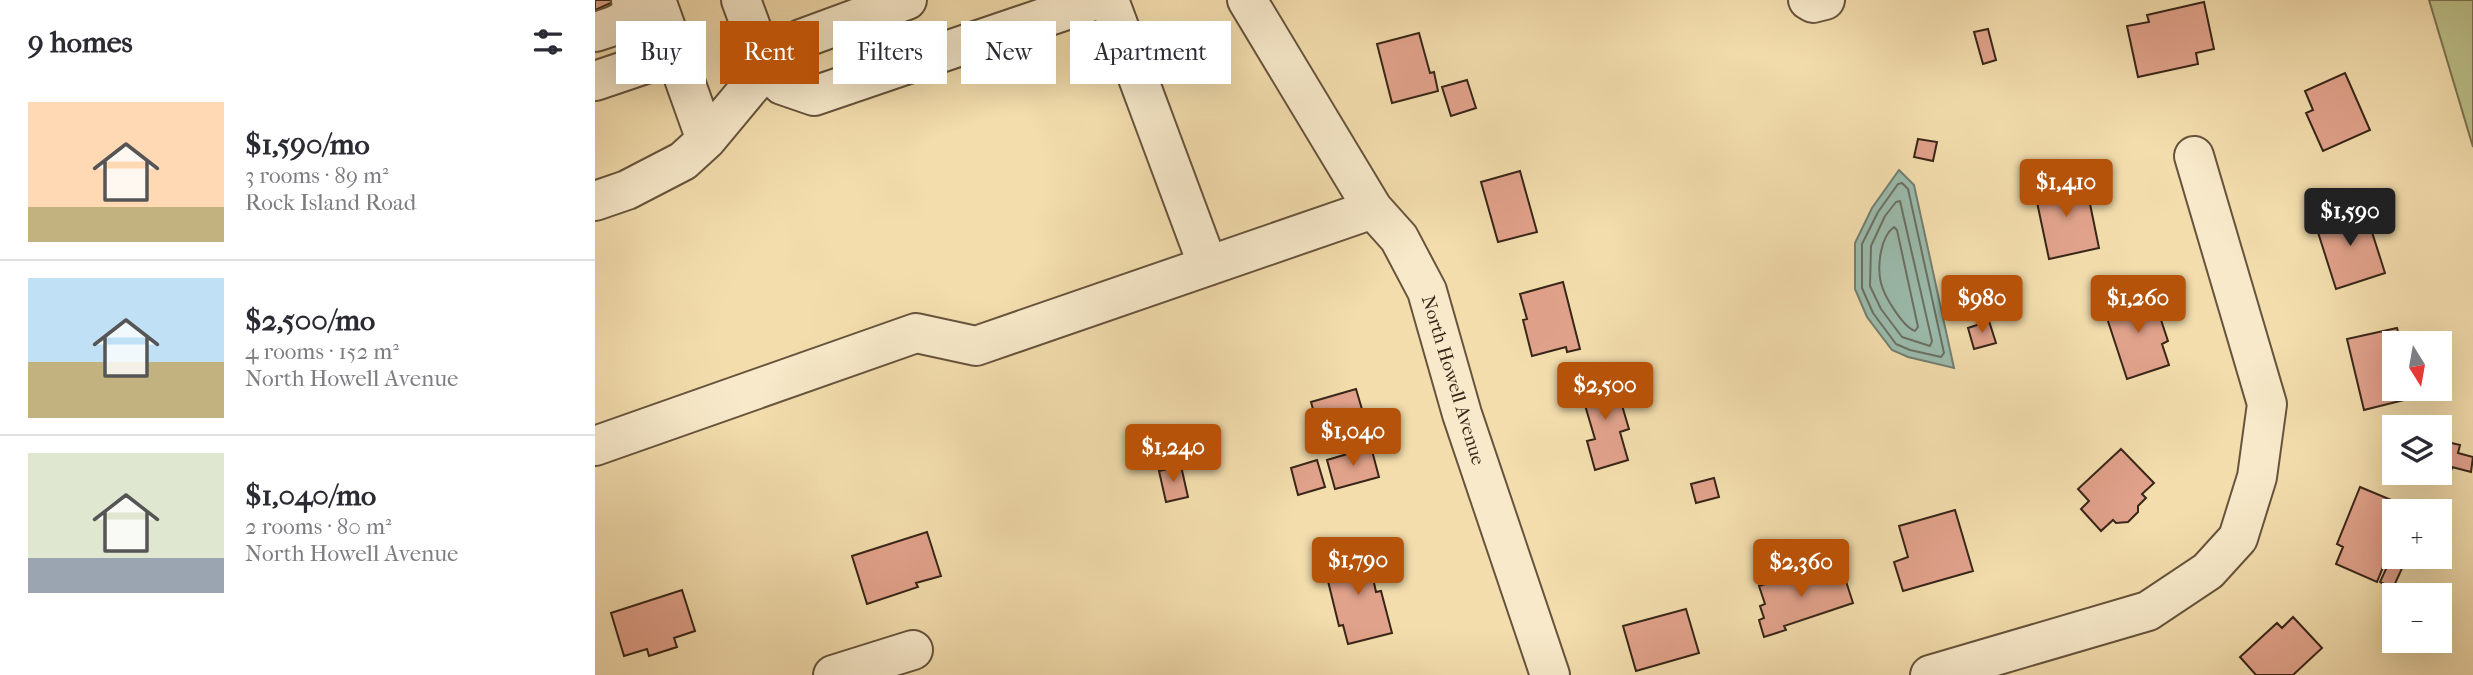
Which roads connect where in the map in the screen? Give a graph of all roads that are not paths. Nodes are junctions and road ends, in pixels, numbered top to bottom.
1 (631, 0) edge
2 (656, 0) edge
3 (741, 0) edge
4 (907, 0) edge
5 (1096, 0) edge
6 (1109, 0) edge
7 (1247, 0) edge
8 (1808, 0) edge
9 (1825, 0) edge
10 (816, 16) edge
11 (663, 21) edge
12 (748, 21) edge
13 (595, 32) edge
14 (616, 74) edge
15 (595, 81) edge
16 (686, 84) edge
17 (752, 84) edge
18 (781, 84) edge
19 (706, 140) junction
20 (2194, 156) dead end
21 (595, 201) edge
22 (1373, 209) junction
23 (1208, 266) junction
24 (595, 446) edge
25 (913, 650) dead end
26 (833, 675) edge
27 (1550, 675) edge
28 (1930, 675) edge

1 - 13 street
2 - 11 street
3 - 12 street
4 - 10 street
5 - 18 street
6 - 23 street
7 - 22 street, North Howell Avenue
8 - 9 street
14 - 15 street
16 - 19 street
17 - 19 street
19 - 21 street
20 - 28 street
22 - 23 street
22 - 27 street, North Howell Avenue
23 - 24 street
25 - 26 street

